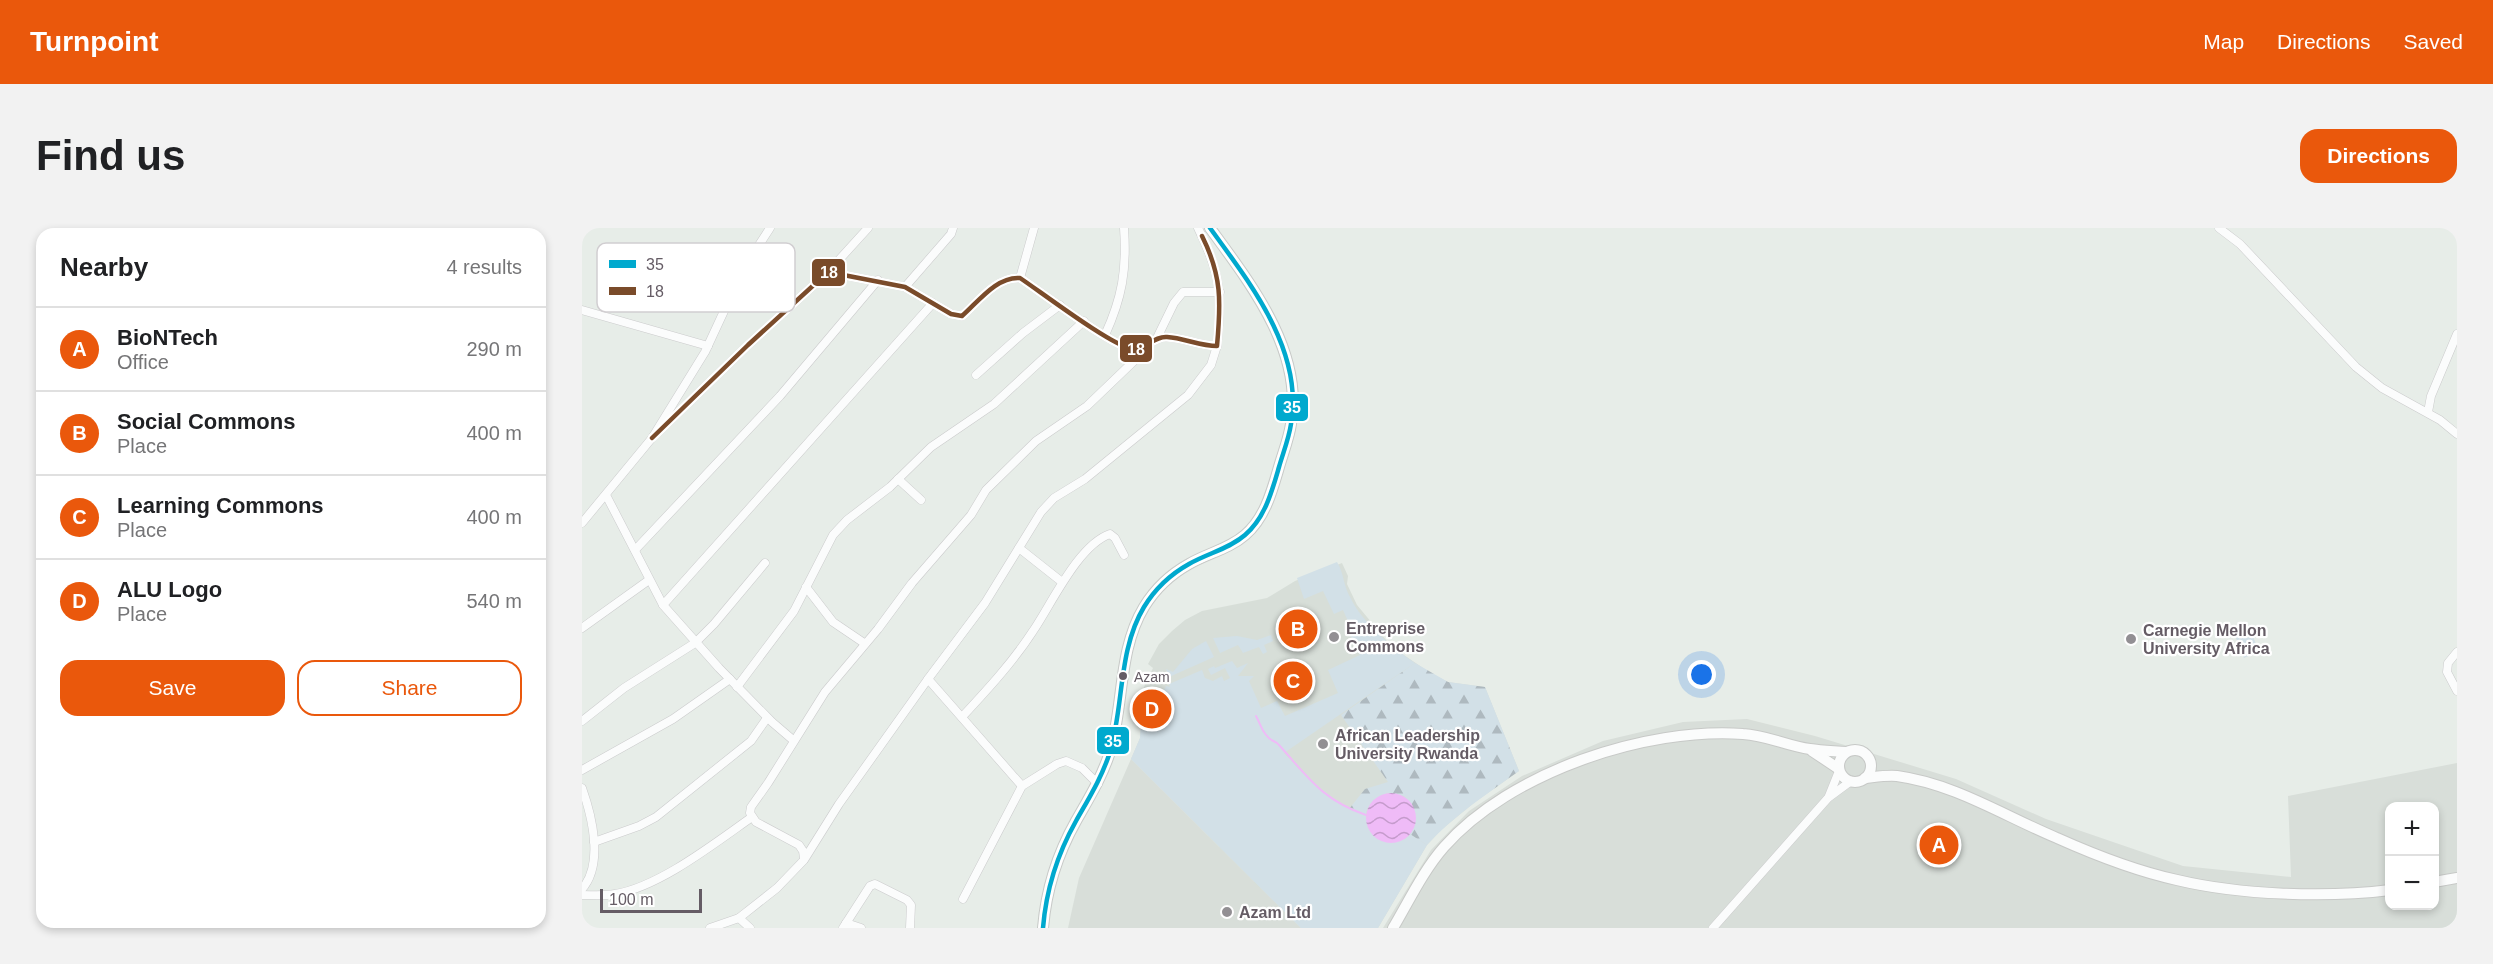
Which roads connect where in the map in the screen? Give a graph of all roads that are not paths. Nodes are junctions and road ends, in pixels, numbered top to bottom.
1 (770, 228) edge
2 (868, 228) edge
3 (953, 228) edge
4 (1034, 228) edge
5 (1124, 228) edge
6 (1198, 228) edge
7 (1210, 228) edge
8 (2219, 228) edge
9 (760, 243) edge
10 (828, 272) junction
11 (1020, 278) junction
12 (878, 280) junction
13 (905, 287) junction
14 (1220, 292) junction
15 (795, 302) edge
16 (933, 303) junction
17 (1060, 305) junction
18 (582, 310) edge
19 (724, 312) edge
20 (784, 312) edge
21 (1084, 321) junction
22 (2457, 334) edge
23 (1105, 335) junction
24 (1157, 338) junction
25 (1145, 344) junction
26 (1217, 345) junction
27 (708, 346) junction
28 (976, 375) dead end
29 (2428, 412) junction
30 (2457, 434) edge
31 (652, 438) junction
32 (898, 479) junction
33 (606, 495) junction
34 (921, 500) dead end
35 (582, 523) edge
36 (1019, 548) junction
37 (635, 550) junction
38 (1124, 555) dead end
39 (765, 563) dead end
40 (648, 580) junction
41 (1062, 582) junction
42 (806, 587) junction
43 (663, 605) junction
44 (582, 628) edge
45 (695, 643) junction
46 (864, 643) junction
47 (2457, 652) edge
48 (730, 679) junction
49 (928, 679) junction
50 (737, 687) junction
51 (2457, 691) edge
52 (962, 717) junction
53 (767, 718) junction
54 (582, 721) edge
55 (793, 740) junction
56 (1809, 749) junction
57 (1846, 752) junction
58 (1870, 759) junction
59 (582, 770) edge
60 (1839, 770) junction
61 (1895, 776) junction
62 (1865, 778) junction
63 (1851, 782) junction
64 (1098, 784) junction
65 (1022, 786) junction
66 (582, 788) edge
67 (1828, 798) junction
68 (585, 808) edge
69 (752, 817) junction
70 (594, 842) junction
71 (804, 860) junction
72 (2457, 878) edge
73 (2439, 881) edge
74 (582, 889) edge
75 (2385, 890) edge
76 (582, 895) edge
77 (963, 899) dead end
78 (739, 918) junction
79 (845, 926) edge
80 (710, 928) edge
81 (750, 928) edge
82 (861, 928) edge
83 (910, 928) edge
84 (1043, 928) edge
85 (1393, 928) edge
86 (1713, 928) edge

1 - 9 street
2 - 10 street
3 - 13 street
4 - 11 street
5 - 23 street
6 - 14 street
7 - 64 main road
8 - 29 street
10 - 12 street
10 - 15 street
11 - 16 street
11 - 17 street
12 - 13 street
12 - 37 street
13 - 16 street
14 - 24 street
14 - 26 street
16 - 43 street
17 - 21 street
17 - 28 street
18 - 27 street
19 - 27 street
20 - 31 street
21 - 23 street
21 - 32 street
22 - 29 street
23 - 25 street
24 - 25 street
24 - 26 street
25 - 46 street
26 - 36 street
27 - 31 street
29 - 30 street
31 - 33 street
32 - 34 street
32 - 42 street
33 - 35 street
33 - 37 street
36 - 41 street
36 - 49 street
37 - 40 street
38 - 41 street
39 - 45 street
40 - 43 street
40 - 44 street
41 - 52 street
42 - 46 street
42 - 50 street
43 - 45 street
45 - 48 street
45 - 54 street
46 - 55 street
47 - 51 street
48 - 50 street
48 - 59 street
49 - 52 street
49 - 71 street
50 - 53 street
52 - 65 street
53 - 55 street
53 - 70 street
55 - 69 street
56 - 57 main road
56 - 60 main road
56 - 85 main road
57 - 58 main road
57 - 60 main road
58 - 61 main road
58 - 62 main road
60 - 63 main road
60 - 67 street
61 - 62 main road
61 - 75 main road
62 - 63 main road
63 - 67 street
64 - 65 street
64 - 84 main road
65 - 77 street
66 - 68 street
67 - 86 street
68 - 70 street
69 - 71 street
69 - 76 street
70 - 74 street
71 - 78 street
72 - 73 main road
78 - 80 street
78 - 81 street
79 - 82 street
79 - 83 street

